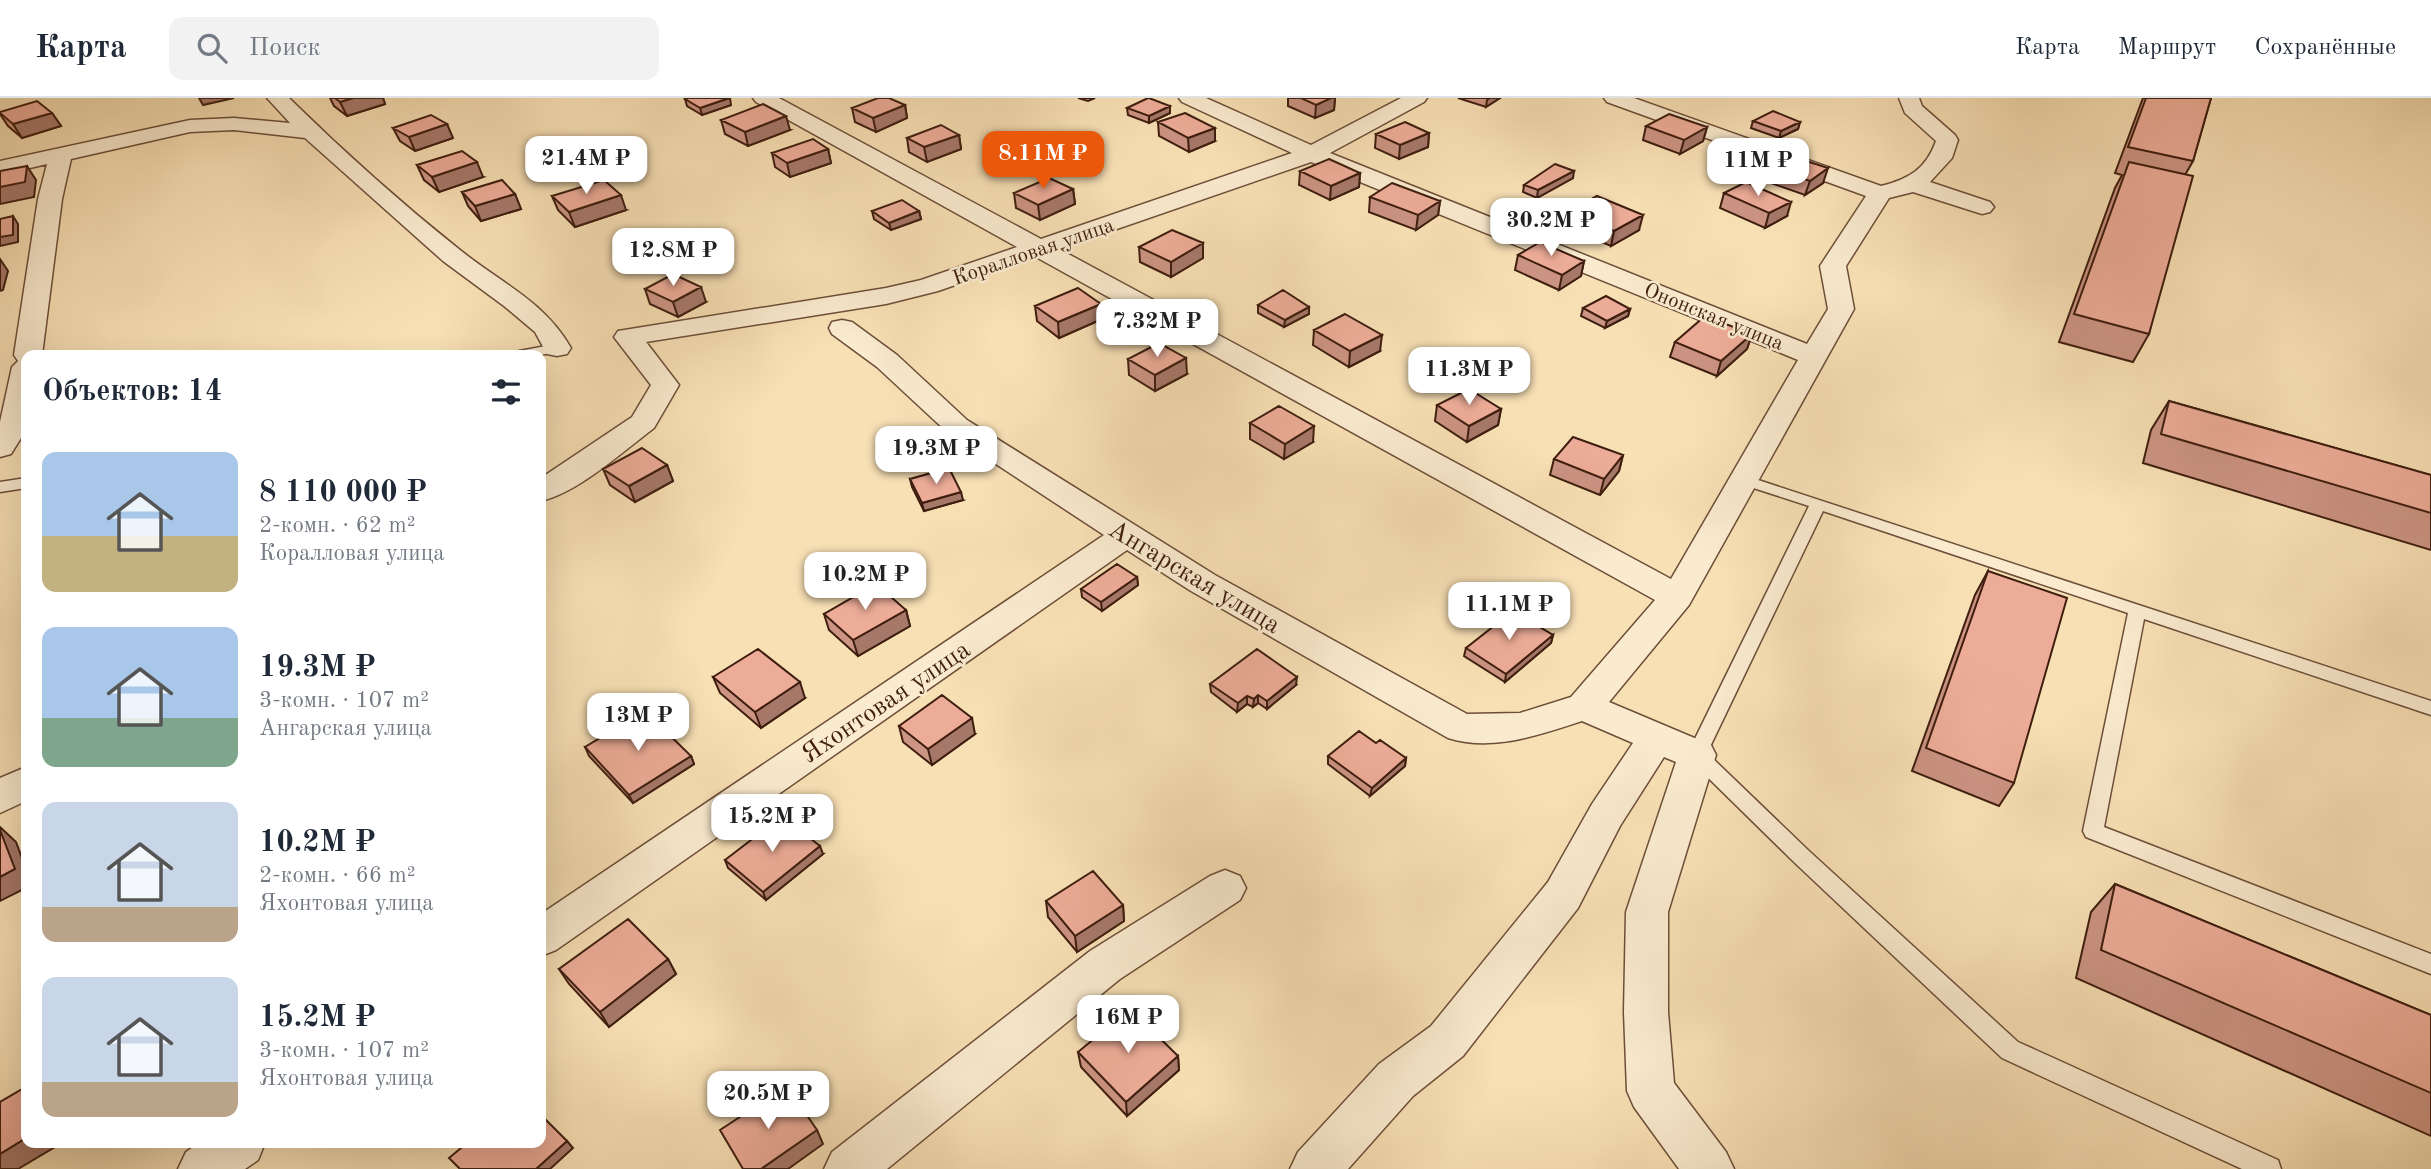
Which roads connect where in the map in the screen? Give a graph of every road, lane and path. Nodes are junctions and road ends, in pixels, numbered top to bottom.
1 (277, 98) edge
2 (763, 98) edge
3 (1189, 98) edge
4 (1417, 98) edge
5 (1614, 98) edge
6 (1909, 98) edge
7 (251, 106) dead end
8 (190, 126) junction
9 (311, 132) junction
10 (61, 154) junction
11 (1312, 154) junction
12 (0, 168) edge
13 (1897, 189) junction
14 (1982, 206) dead end
15 (1160, 208) junction
16 (1040, 250) junction
17 (1084, 274) junction
18 (886, 296) junction
19 (706, 324) junction
20 (842, 328) junction
21 (557, 348) joint
22 (29, 350) edge
23 (546, 350) edge
24 (1813, 356) junction
25 (21, 389) edge
26 (0, 448) edge
27 (1743, 480) junction
28 (21, 484) edge
29 (0, 487) edge
30 (546, 488) edge
31 (1818, 505) junction
32 (1126, 535) junction
33 (1677, 597) junction
34 (2137, 611) junction
35 (1584, 706) junction
36 (2431, 708) edge
37 (1657, 737) junction
38 (1697, 755) junction
39 (21, 785) edge
40 (0, 797) edge
41 (1225, 888) dead end
42 (546, 934) edge
43 (2431, 964) edge
44 (234, 1148) edge
45 (203, 1169) edge
46 (849, 1169) edge
47 (1315, 1169) edge
48 (1709, 1169) edge
49 (2269, 1169) edge

1 - 9 street
2 - 16 street
3 - 11 street, Ононская улица
4 - 11 street, Коралловая улица
5 - 13 street
6 - 13 street
7 - 8 street
8 - 9 street
8 - 10 street
9 - 21 street
10 - 12 street
10 - 22 street
11 - 15 street, Коралловая улица
11 - 24 street, Ононская улица
13 - 14 street
13 - 24 street
15 - 16 street, Коралловая улица
15 - 17 street
16 - 17 street
16 - 18 street, Коралловая улица
17 - 33 street
18 - 19 street, Коралловая улица
18 - 20 street
19 - 20 street
19 - 30 street, Коралловая улица
20 - 32 street, Ангарская улица
21 - 23 lane
24 - 27 street
25 - 26 street
27 - 31 lane
27 - 33 street
28 - 29 lane
31 - 34 lane
31 - 38 lane
32 - 35 street, Ангарская улица
32 - 42 street, Яхонтовая улица
33 - 35 street
34 - 36 lane
34 - 43 lane
35 - 37 street
37 - 38 street
37 - 47 street
38 - 48 street
38 - 49 lane
39 - 40 street
41 - 46 street
44 - 45 street

